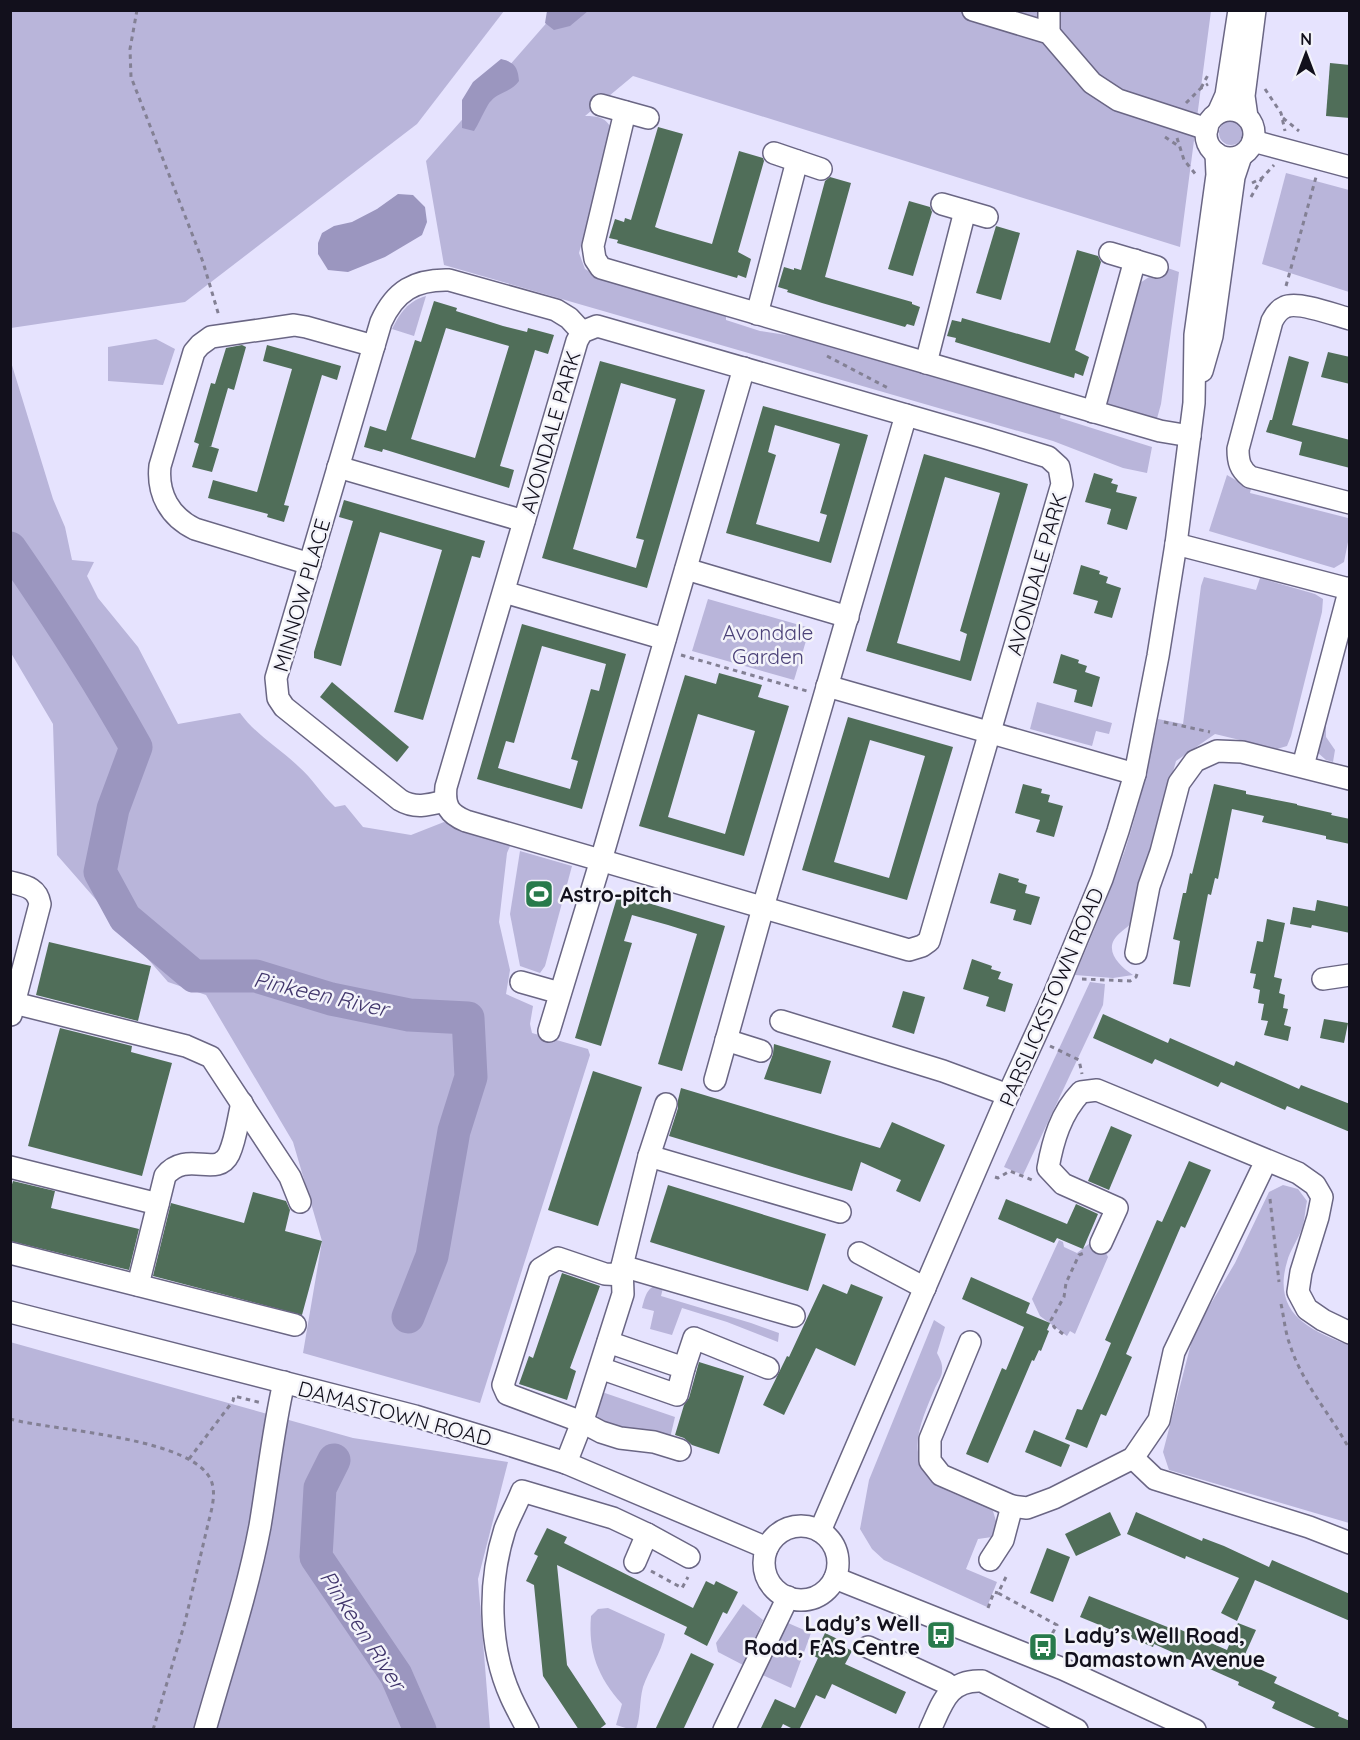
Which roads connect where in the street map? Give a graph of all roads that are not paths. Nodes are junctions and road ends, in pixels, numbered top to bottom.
1 (973, 10) edge
2 (1049, 10) edge
3 (1239, 10) edge
4 (1255, 10) edge
5 (1049, 33) junction
6 (602, 105) dead end
7 (625, 112) junction
8 (1248, 117) junction
9 (648, 118) dead end
10 (1212, 121) junction
11 (1247, 148) junction
12 (774, 153) dead end
13 (1216, 153) junction
14 (797, 161) junction
15 (1350, 167) edge
16 (820, 169) dead end
17 (942, 204) dead end
18 (965, 211) junction
19 (987, 217) dead end
20 (1110, 253) dead end
21 (1135, 260) junction
22 (1157, 267) dead end
23 (757, 314) junction
24 (1350, 319) edge
25 (582, 332) junction
26 (374, 346) junction
27 (926, 363) junction
28 (744, 368) junction
29 (1194, 404) junction
30 (899, 412) junction
31 (1093, 412) junction
32 (1190, 436) junction
33 (338, 467) junction
34 (1350, 503) edge
35 (524, 521) junction
36 (1176, 544) junction
37 (310, 564) junction
38 (686, 569) junction
39 (1349, 588) edge
40 (504, 592) junction
41 (848, 617) junction
42 (664, 644) junction
43 (826, 691) junction
44 (988, 733) junction
45 (1303, 766) junction
46 (1135, 774) junction
47 (1350, 779) edge
48 (445, 801) junction
49 (601, 860) junction
50 (10, 882) edge
51 (763, 908) junction
52 (1136, 953) road end
53 (1350, 975) edge
54 (1323, 980) dead end
55 (521, 982) dead end
56 (560, 993) junction
57 (12, 1007) edge
58 (781, 1021) dead end
59 (549, 1031) dead end
60 (726, 1040) junction
61 (761, 1052) dead end
62 (715, 1080) dead end
63 (1008, 1095) junction
64 (242, 1103) junction
65 (666, 1104) dead end
66 (649, 1156) junction
67 (1266, 1161) junction
68 (10, 1167) edge
69 (300, 1202) dead end
70 (158, 1204) junction
71 (840, 1212) dead end
72 (1101, 1243) road end
73 (10, 1252) edge
74 (859, 1253) dead end
75 (622, 1270) junction
76 (138, 1285) junction
77 (925, 1288) junction
78 (10, 1312) edge
79 (794, 1316) dead end
80 (295, 1326) dead end
81 (1350, 1333) edge
82 (608, 1342) junction
83 (970, 1342) dead end
84 (600, 1368) junction
85 (684, 1368) junction
86 (768, 1368) dead end
87 (284, 1382) junction
88 (582, 1422) junction
89 (680, 1450) dead end
90 (1133, 1458) junction
91 (566, 1463) junction
92 (1012, 1506) junction
93 (820, 1531) junction
94 (647, 1534) junction
95 (1350, 1543) edge
96 (767, 1548) junction
97 (689, 1557) road end
98 (990, 1560) dead end
99 (635, 1562) road end
100 (835, 1578) junction
101 (788, 1597) junction
102 (868, 1647) dead end
103 (952, 1689) junction
104 (205, 1730) edge
105 (528, 1730) edge
106 (724, 1730) edge
107 (930, 1730) edge
108 (1077, 1730) edge
109 (1194, 1730) edge

1 - 5 street
2 - 5 street
3 - 10 street
4 - 8 street
5 - 10 street
6 - 7 street
7 - 9 street
7 - 23 street
8 - 10 street
8 - 11 street
10 - 13 street
11 - 13 street
11 - 15 street
11 - 29 street
12 - 14 street
13 - 29 street
14 - 16 street
14 - 23 street
17 - 18 street
18 - 19 street
18 - 27 street
20 - 21 street
21 - 22 street
21 - 31 street
23 - 27 street
24 - 34 street
25 - 26 street, MINNOW PLACE
25 - 28 street, AVONDALE PARK
25 - 35 street, AVONDALE PARK
26 - 33 street, MINNOW PLACE
26 - 37 street
27 - 31 street
28 - 30 street, AVONDALE PARK
28 - 38 street
29 - 32 street, PARSLICKSTOWN ROAD
30 - 41 street
30 - 44 street, AVONDALE PARK
31 - 32 street
32 - 36 street, PARSLICKSTOWN ROAD
33 - 35 street
33 - 37 street, MINNOW PLACE
35 - 40 street, AVONDALE PARK
36 - 39 street
36 - 46 street, PARSLICKSTOWN ROAD
37 - 48 street, MINNOW PLACE
38 - 41 street
38 - 42 street
39 - 45 street
40 - 42 street
40 - 48 street, AVONDALE PARK
41 - 43 street
42 - 49 street
43 - 44 street
43 - 51 street
44 - 46 street
44 - 51 street, AVONDALE PARK
45 - 47 street
45 - 52 street
46 - 63 street, PARSLICKSTOWN ROAD
48 - 49 street, AVONDALE PARK
49 - 51 street, AVONDALE PARK
49 - 56 street
50 - 57 street
51 - 60 street
53 - 54 street
55 - 56 street
56 - 59 street
57 - 64 street
58 - 63 street
60 - 61 street
60 - 62 street
63 - 77 street, PARSLICKSTOWN ROAD
64 - 69 street
64 - 70 street
65 - 66 street
66 - 71 street
66 - 75 street
67 - 72 street
67 - 81 street
67 - 90 street
68 - 70 street
70 - 76 street
73 - 76 street
74 - 77 street
75 - 79 street
75 - 82 street
75 - 88 street
76 - 80 street
77 - 93 street, PARSLICKSTOWN ROAD
78 - 87 street, DAMASTOWN ROAD
82 - 84 street
82 - 85 street
83 - 92 street
84 - 85 street
84 - 88 street
85 - 86 street
87 - 91 street, DAMASTOWN ROAD
87 - 104 street
88 - 89 street
88 - 91 street
90 - 92 street
90 - 95 street
91 - 96 street, DAMASTOWN ROAD
92 - 98 street
93 - 96 street
93 - 100 street
94 - 97 street
94 - 99 street
94 - 105 street
96 - 101 street
100 - 101 street
100 - 109 street
101 - 106 street
102 - 103 street
103 - 107 street
103 - 108 street

